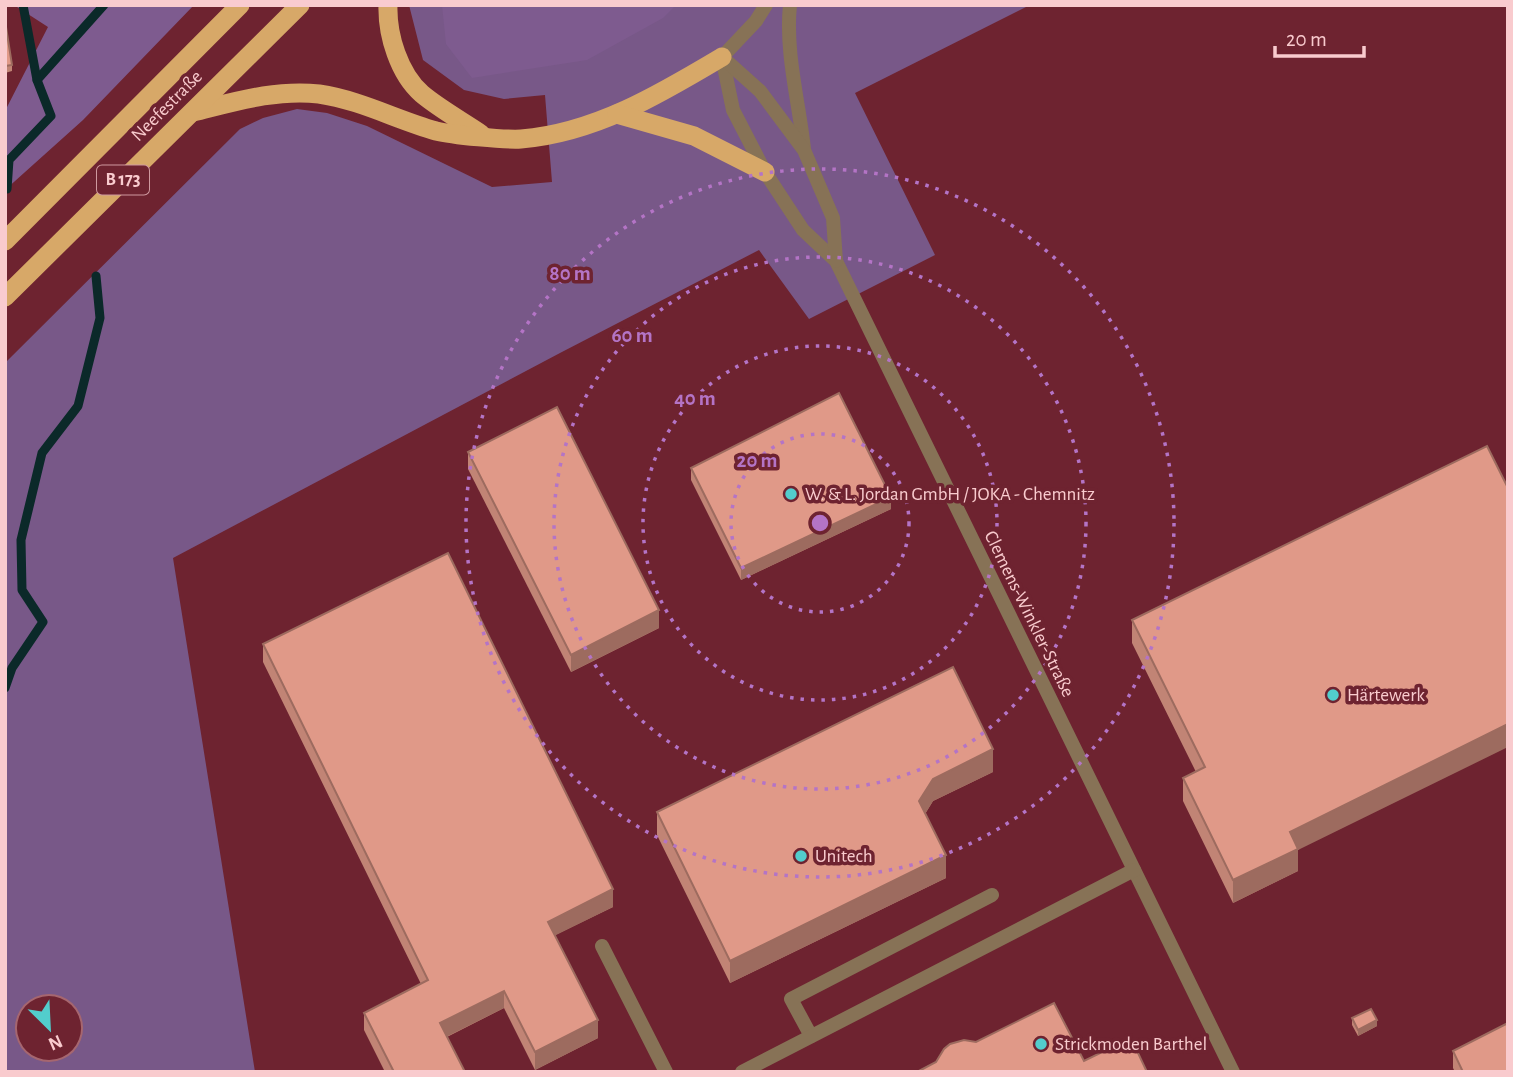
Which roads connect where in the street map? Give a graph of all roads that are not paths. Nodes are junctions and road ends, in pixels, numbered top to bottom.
1 (240, 5) edge
2 (300, 5) edge
3 (388, 5) edge
4 (766, 5) edge
5 (790, 5) edge
6 (722, 57) junction
7 (193, 112) junction
8 (617, 114) junction
9 (485, 136) junction
10 (804, 150) junction
11 (765, 172) junction
12 (5, 241) edge
13 (836, 261) junction
14 (5, 297) edge
15 (1134, 870) junction
16 (992, 895) dead end
17 (602, 946) dead end
18 (811, 1036) junction
19 (666, 1072) edge
20 (742, 1072) edge
21 (1233, 1072) edge

1 - 12 highway, Neefestraße / B 173
2 - 7 highway, Neefestraße / B 173
3 - 9 highway
4 - 6 street
5 - 10 street, Clemens-Winkler-Straße
6 - 8 highway
6 - 10 street, Clemens-Winkler-Straße
6 - 11 street, Clemens-Winkler-Straße
7 - 9 highway
7 - 14 highway, Neefestraße / B 173
8 - 9 highway
8 - 11 highway
10 - 13 street, Clemens-Winkler-Straße
11 - 13 street, Clemens-Winkler-Straße
13 - 15 street, Clemens-Winkler-Straße
15 - 18 street
15 - 21 street, Clemens-Winkler-Straße
16 - 18 street
17 - 19 street
18 - 20 street

